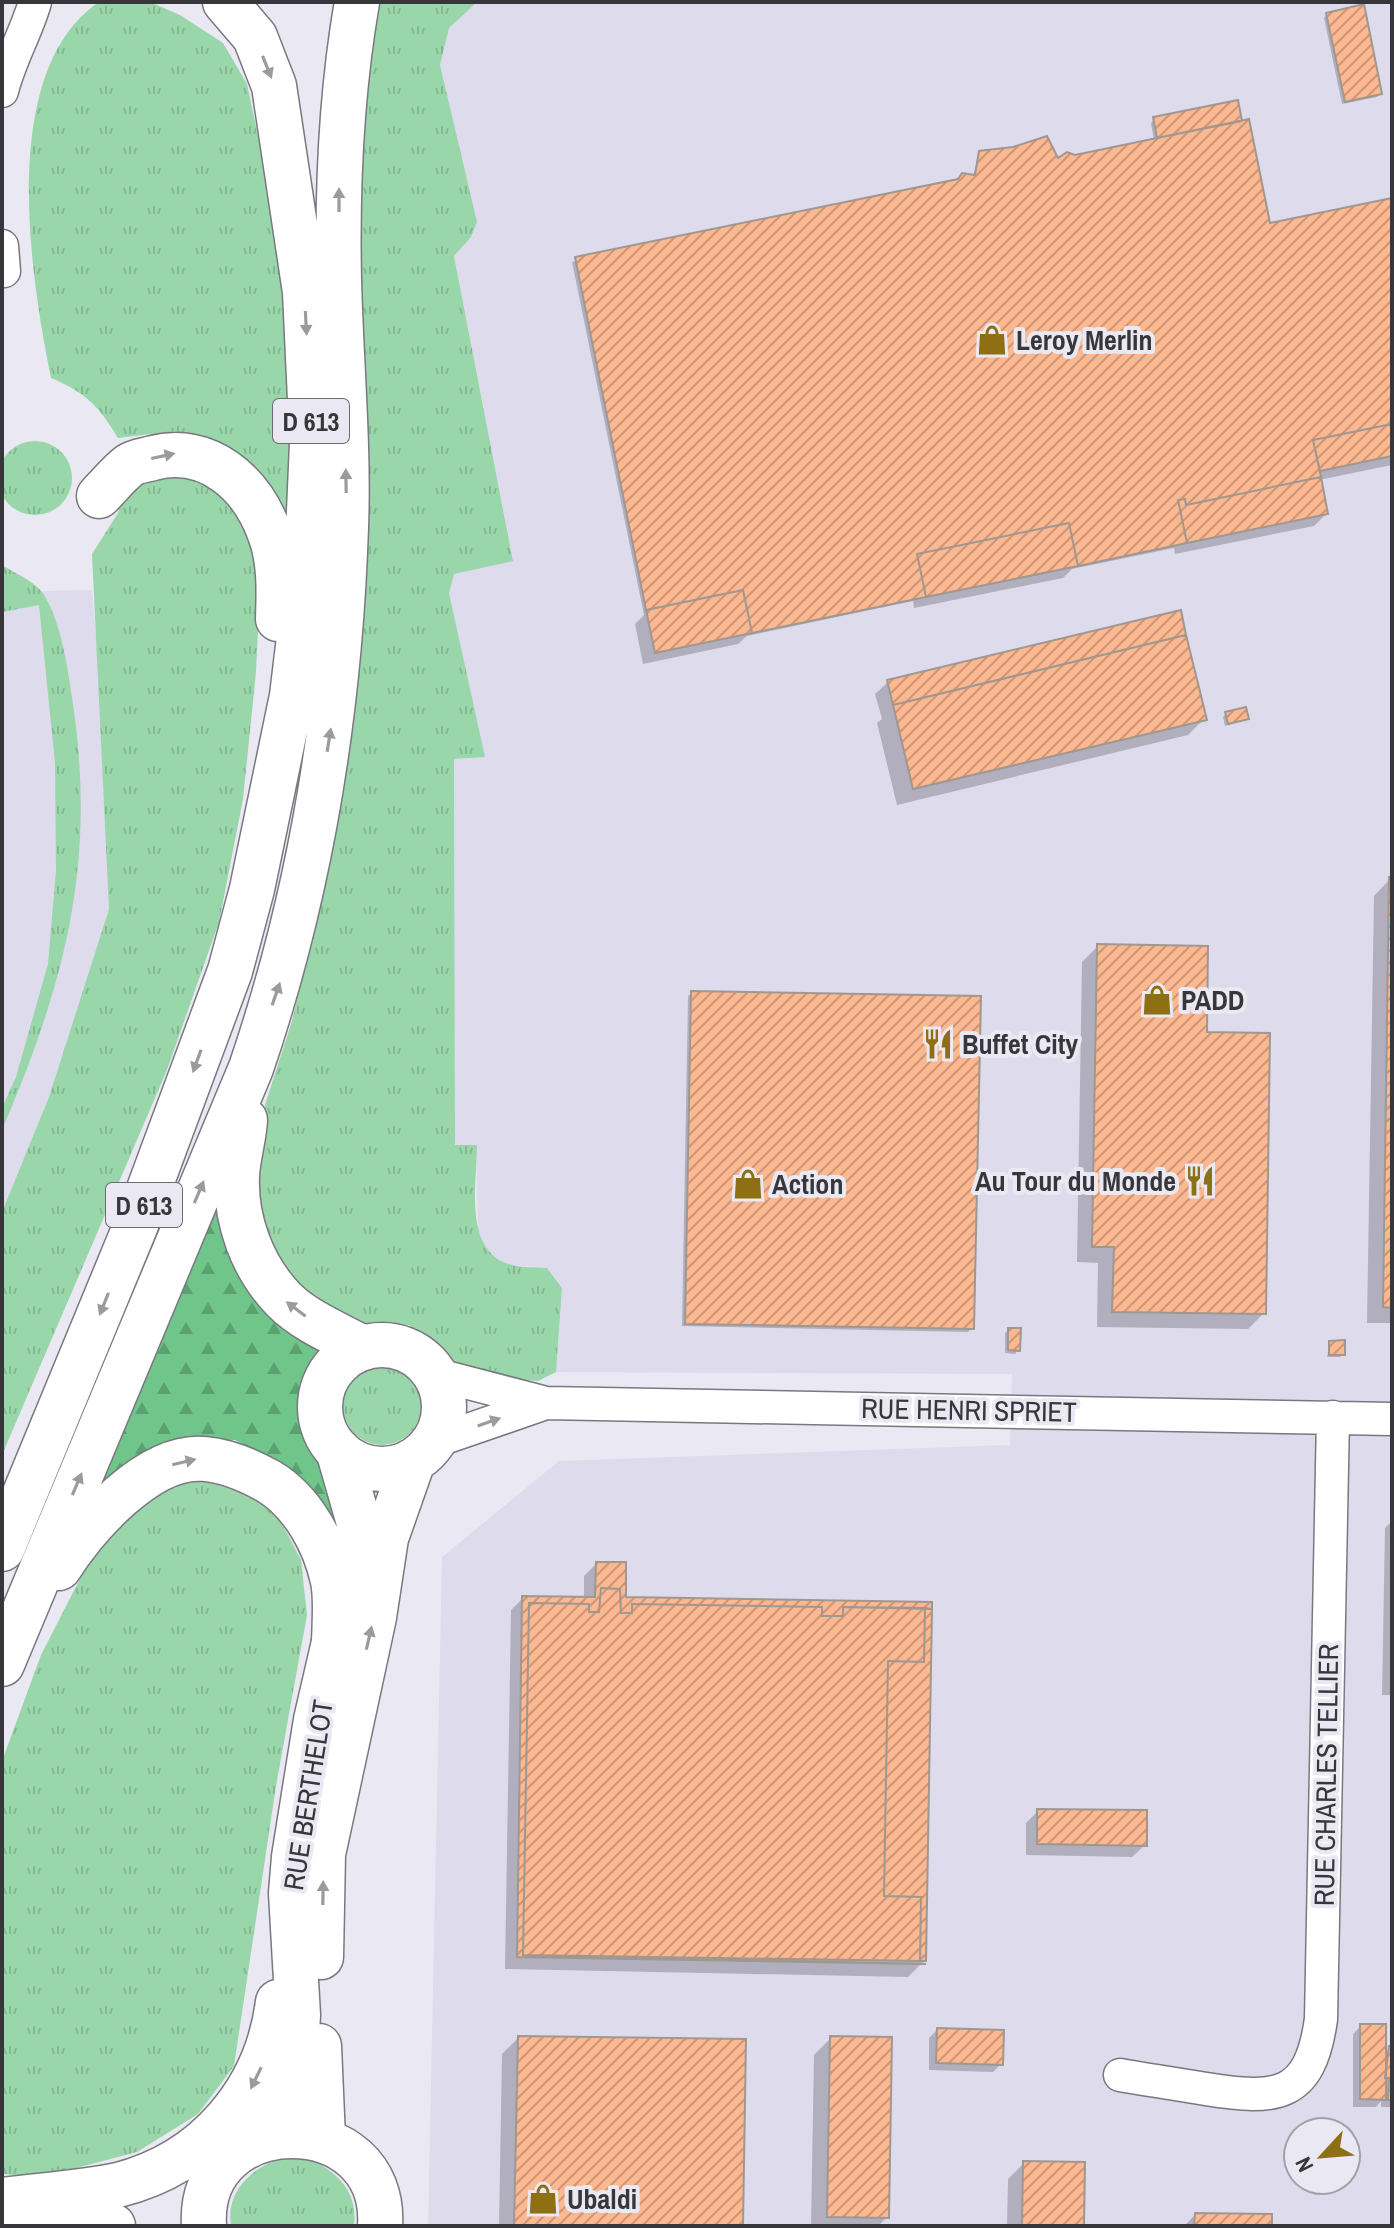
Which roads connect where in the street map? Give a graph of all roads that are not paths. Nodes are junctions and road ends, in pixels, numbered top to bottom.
1 (54, 2) edge
2 (225, 2) edge
3 (357, 2) edge
4 (31, 15) edge
5 (2, 91) edge
6 (99, 496) dead end
7 (258, 852) junction
8 (251, 1068) junction
9 (363, 1348) junction
10 (434, 1374) junction
11 (546, 1403) junction
12 (1333, 1417) junction
13 (1392, 1419) edge
14 (338, 1450) junction
15 (423, 1452) junction
16 (2, 1549) edge
17 (334, 1648) junction
18 (3, 1661) edge
19 (291, 1893) junction
20 (1120, 2075) dead end
21 (265, 2138) junction
22 (323, 2139) junction
23 (222, 2169) junction
24 (2, 2200) edge
25 (2, 2223) edge
26 (113, 2226) edge
27 (204, 2226) edge
28 (380, 2226) edge

1 - 4 street
2 -> 7 main road, D 613
8 -> 3 main road, D 613
4 - 5 street
6 -> 7 main road
7 -> 16 main road, D 613
9 -> 8 main road
18 -> 8 main road, D 613
9 - 10 main road
9 - 14 main road
10 - 11 street
10 - 15 main road
11 - 12 street, RUE HENRI SPRIET
15 -> 11 street
12 - 13 street, RUE HENRI SPRIET
12 - 20 street, RUE CHARLES TELLIER
14 - 15 main road
14 - 17 main road, RUE BERTHELOT
22 -> 15 main road, RUE BERTHELOT
18 -> 17 main road
17 - 19 main road, RUE BERTHELOT
19 - 21 main road, RUE BERTHELOT
19 -> 24 main road
21 - 22 main road
21 - 23 main road
22 - 28 main road
23 - 24 main road
23 - 27 main road
25 - 26 main road

